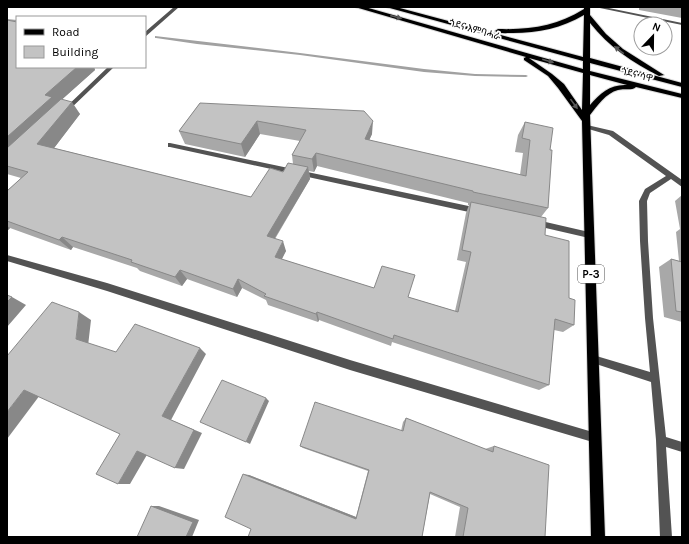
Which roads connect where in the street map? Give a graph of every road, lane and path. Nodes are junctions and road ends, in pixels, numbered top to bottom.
1 (177, 7) edge
2 (358, 7) edge
3 (389, 7) edge
4 (597, 7) edge
5 (587, 11) edge
6 (682, 24) edge
7 (481, 31) junction
8 (146, 34) edge
9 (514, 51) junction
10 (587, 59) junction
11 (109, 68) edge
12 (586, 72) junction
13 (680, 85) edge
14 (661, 90) junction
15 (682, 96) edge
16 (60, 115) edge
17 (587, 121) junction
18 (170, 145) dead end
19 (671, 176) junction
20 (682, 184) edge
21 (482, 212) edge
22 (528, 222) edge
23 (590, 235) junction
24 (7, 258) edge
25 (593, 359) junction
26 (656, 379) junction
27 (596, 438) junction
28 (661, 440) junction
29 (682, 447) edge
30 (598, 537) edge
31 (666, 537) edge

1 - 8 street
2 -> 9 main road, ጎደና እምባሓራ
3 - 7 main road, ጎደና እምባሓራ
4 - 6 street
5 - 7 main road
5 - 10 main road, P-3
13 -> 5 main road
7 - 10 main road, ጎደና እምባሓራ
9 -> 12 main road, ጎደና እምባሓራ
9 -> 17 main road
10 - 12 main road, P-3
10 - 13 main road, ጎደና ሳዋ
11 - 16 street
12 - 14 main road, ጎደና ሳዋ
12 - 17 main road, P-3
14 - 15 main road, ጎደና ሳዋ
14 - 17 main road
17 - 19 street
17 - 23 main road, P-3
18 - 21 street
19 - 20 street
19 - 26 street
22 - 23 street
23 - 25 main road, P-3
24 - 27 street
25 - 26 street
25 - 27 main road, P-3
26 - 28 street
27 - 30 main road, P-3
28 - 29 street
28 - 31 street

